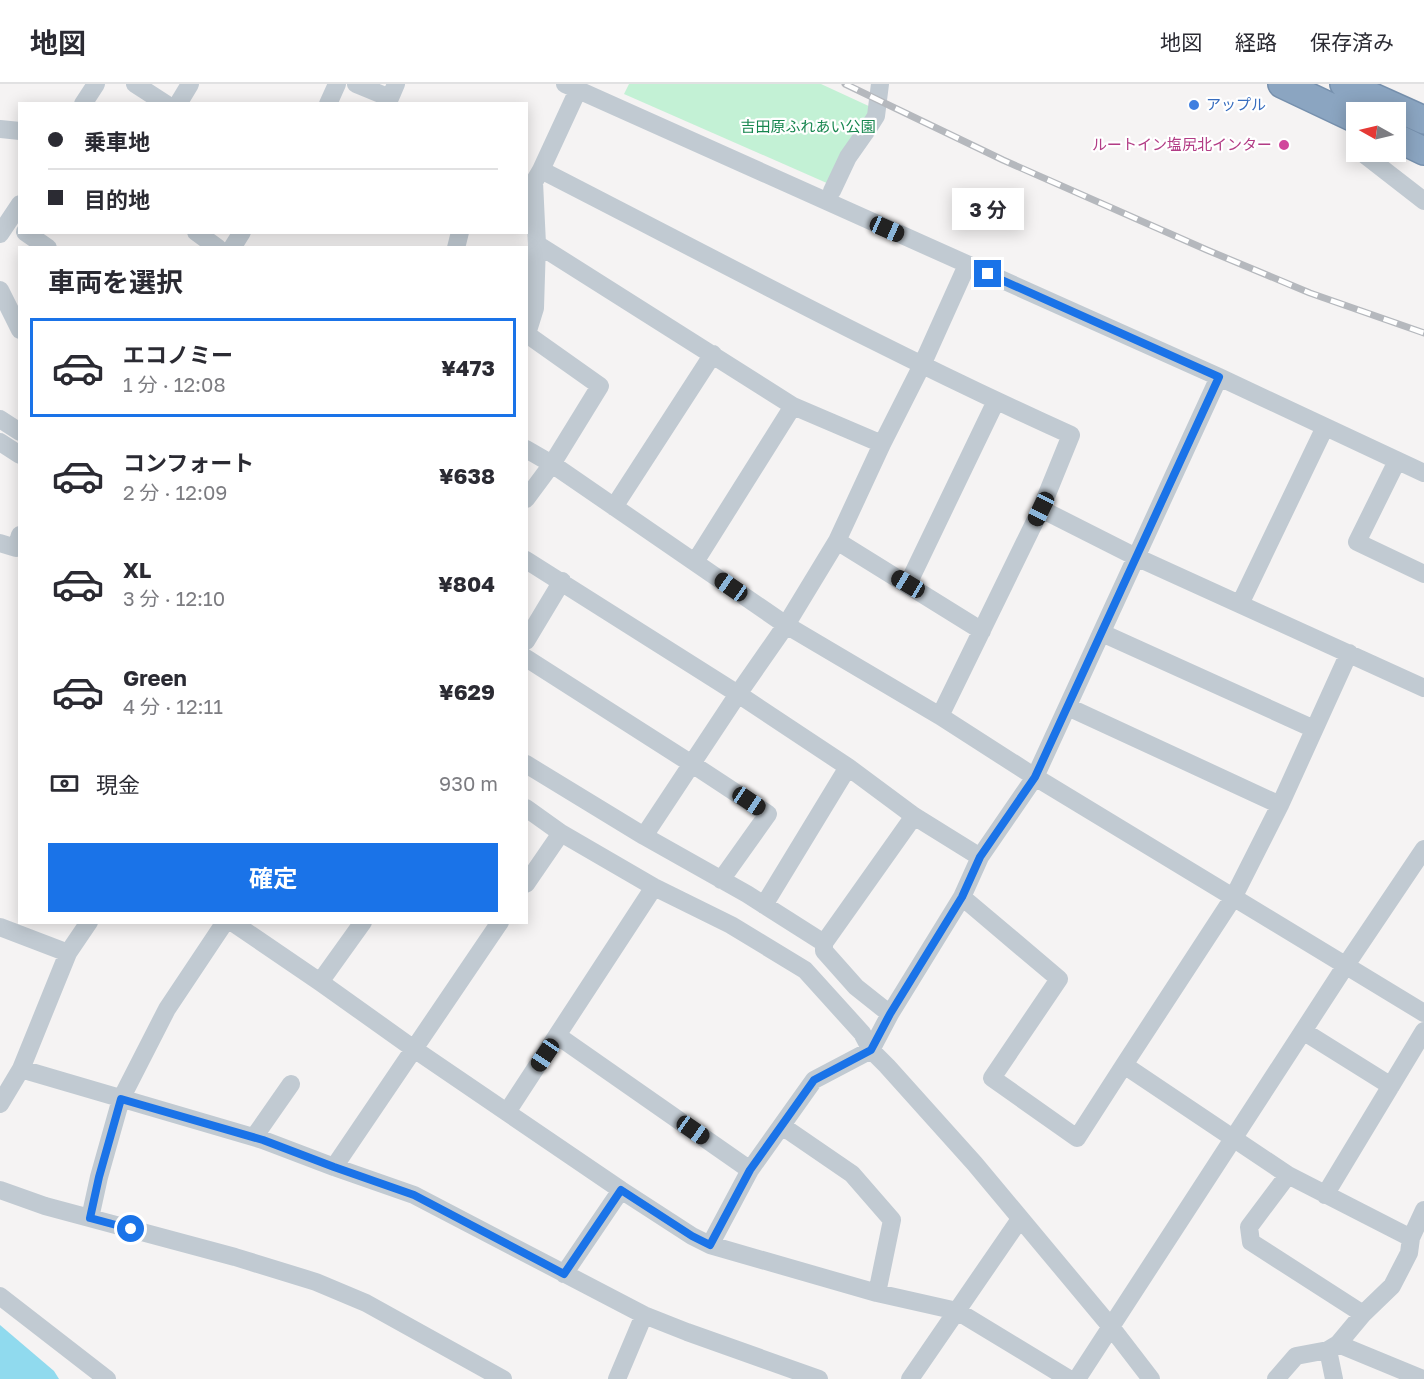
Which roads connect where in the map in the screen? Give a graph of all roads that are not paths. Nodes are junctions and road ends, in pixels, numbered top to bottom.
1 (96, 84) edge
2 (135, 84) edge
3 (190, 84) edge
4 (337, 84) edge
5 (356, 84) edge
6 (396, 84) edge
7 (880, 84) edge
8 (1282, 84) edge
9 (1344, 84) edge
10 (571, 87) edge
11 (84, 102) edge
12 (163, 102) edge
13 (179, 102) edge
14 (329, 102) edge
15 (1346, 114) edge
16 (1424, 120) edge
17 (0, 129) edge
18 (18, 131) edge
19 (1406, 142) edge
20 (1424, 151) edge
21 (1374, 162) edge
22 (541, 170) junction
23 (831, 191) dead end
24 (1424, 201) edge
25 (18, 208) edge
26 (9, 228) edge
27 (28, 234) edge
28 (199, 234) edge
29 (537, 244) junction
30 (45, 246) edge
31 (215, 246) edge
32 (968, 265) junction
33 (0, 290) edge
34 (18, 326) edge
35 (528, 332) edge
36 (528, 337) edge
37 (713, 354) junction
38 (922, 365) junction
39 (1219, 377) junction
40 (996, 401) junction
41 (793, 406) junction
42 (0, 419) edge
43 (1325, 427) junction
44 (18, 431) edge
45 (0, 442) edge
46 (882, 444) junction
47 (528, 450) edge
48 (18, 453) edge
49 (1397, 461) junction
50 (552, 464) junction
51 (1424, 473) edge
52 (528, 496) edge
53 (614, 507) junction
54 (1041, 509) junction
55 (837, 541) junction
56 (1136, 557) junction
57 (528, 561) edge
58 (695, 562) junction
59 (1424, 574) edge
60 (562, 581) junction
61 (908, 584) junction
62 (1240, 604) junction
63 (786, 625) junction
64 (982, 631) junction
65 (1102, 633) junction
66 (528, 639) edge
67 (1349, 653) junction
68 (528, 659) edge
69 (1424, 688) edge
70 (738, 694) junction
71 (1068, 707) junction
72 (940, 717) junction
73 (1314, 729) junction
74 (692, 764) junction
75 (528, 765) edge
76 (848, 767) junction
77 (1035, 777) junction
78 (1280, 805) junction
79 (528, 809) edge
80 (914, 816) junction
81 (561, 833) junction
82 (644, 836) junction
83 (1424, 849) edge
84 (980, 857) junction
85 (721, 880) junction
86 (528, 881) edge
87 (654, 887) junction
88 (962, 897) junction
89 (1233, 898) junction
90 (764, 905) junction
91 (88, 924) edge
92 (224, 924) edge
93 (235, 924) edge
94 (362, 924) edge
95 (500, 924) edge
96 (0, 927) edge
97 (824, 943) junction
98 (68, 953) junction
99 (1346, 965) junction
100 (321, 982) junction
101 (1424, 1013) edge
102 (890, 1014) junction
103 (1304, 1031) junction
104 (1424, 1031) edge
105 (558, 1036) junction
106 (414, 1049) junction
107 (871, 1050) junction
108 (1124, 1065) junction
109 (21, 1069) junction
110 (291, 1084) dead end
111 (1391, 1086) junction
112 (121, 1099) junction
113 (0, 1104) edge
114 (507, 1112) junction
115 (782, 1126) junction
116 (254, 1137) junction
117 (1233, 1139) junction
118 (334, 1167) junction
119 (750, 1170) junction
120 (1288, 1175) junction
121 (0, 1190) edge
122 (621, 1190) junction
123 (1325, 1195) junction
124 (1422, 1216) edge
125 (90, 1218) junction
126 (1020, 1219) junction
127 (1411, 1239) junction
128 (710, 1245) junction
129 (564, 1274) junction
130 (877, 1293) junction
131 (0, 1296) edge
132 (957, 1311) junction
133 (1363, 1314) junction
134 (644, 1315) junction
135 (1111, 1327) junction
136 (1333, 1347) junction
137 (107, 1379) edge
138 (503, 1379) edge
139 (617, 1379) edge
140 (819, 1379) edge
141 (910, 1379) edge
142 (1069, 1379) edge
143 (1077, 1379) edge
144 (1151, 1379) edge
145 (1276, 1379) edge
146 (1334, 1379) edge
147 (1423, 1379) edge

1 - 11 street
2 - 12 street
3 - 13 street
4 - 14 street
5 - 6 street
7 - 23 street
8 - 15 highway
9 - 16 highway
10 - 22 street
10 - 32 street
17 - 18 street
19 - 20 highway
21 - 24 street
22 - 29 street
22 - 38 street
25 - 26 street
27 - 30 street
28 - 31 street
29 - 35 street
29 - 37 street
32 - 38 street
32 - 39 street
33 - 34 street
36 - 50 street
37 - 41 street
37 - 53 street
38 - 40 street
38 - 46 street
39 - 43 street
39 - 56 street
40 - 54 street
40 - 61 street
41 - 46 street
41 - 58 street
42 - 44 street
43 - 49 street
43 - 62 street
45 - 48 street
46 - 55 street
47 - 50 street
49 - 51 street
49 - 59 street
50 - 52 street
50 - 53 street
53 - 58 street
54 - 56 street
54 - 64 street
55 - 61 street
55 - 63 street
56 - 62 street
56 - 65 street
57 - 60 street
58 - 63 street
60 - 66 street
60 - 70 street
61 - 64 street
62 - 67 street
63 - 70 street
63 - 72 street
64 - 72 street
65 - 71 street
65 - 73 street
67 - 69 street
67 - 73 street
68 - 74 street
70 - 74 street
70 - 76 street
71 - 77 street
71 - 78 street
72 - 77 street
73 - 78 street
74 - 82 street
74 - 85 street
75 - 82 street
76 - 80 street
76 - 90 street
77 - 84 street
77 - 89 street
78 - 89 street
79 - 81 street
80 - 84 street
80 - 97 street
81 - 86 street
81 - 87 street
82 - 85 street
83 - 99 street
84 - 88 street
85 - 90 street
87 - 105 street
87 - 107 street
88 - 102 street
88 - 108 street
89 - 99 street
89 - 108 street
90 - 97 street
91 - 98 street
92 - 112 street
93 - 100 street
94 - 100 street
95 - 106 street
96 - 98 street
97 - 102 street
98 - 109 street
99 - 101 street
99 - 103 street
100 - 106 street
102 - 107 street
103 - 111 street
103 - 117 street
104 - 111 street
105 - 114 street
105 - 119 street
106 - 114 street
106 - 118 street
107 - 115 street
107 - 126 street
108 - 117 street
109 - 112 street
109 - 113 street
110 - 116 street
111 - 123 street
112 - 116 street
112 - 125 street
114 - 122 street
115 - 119 street
115 - 130 street
116 - 118 street
117 - 120 street
117 - 135 street
118 - 129 street
119 - 128 street
120 - 123 street
120 - 133 street
121 - 125 street
122 - 128 street
122 - 129 street
123 - 127 street
124 - 127 street
125 - 138 street
126 - 132 street
126 - 135 street
127 - 133 street
128 - 130 street
129 - 134 street
130 - 132 street
131 - 137 street
132 - 141 street
132 - 142 street
133 - 136 street
134 - 139 street
134 - 140 street
135 - 143 street
135 - 144 street
136 - 145 street
136 - 146 street
136 - 147 street

